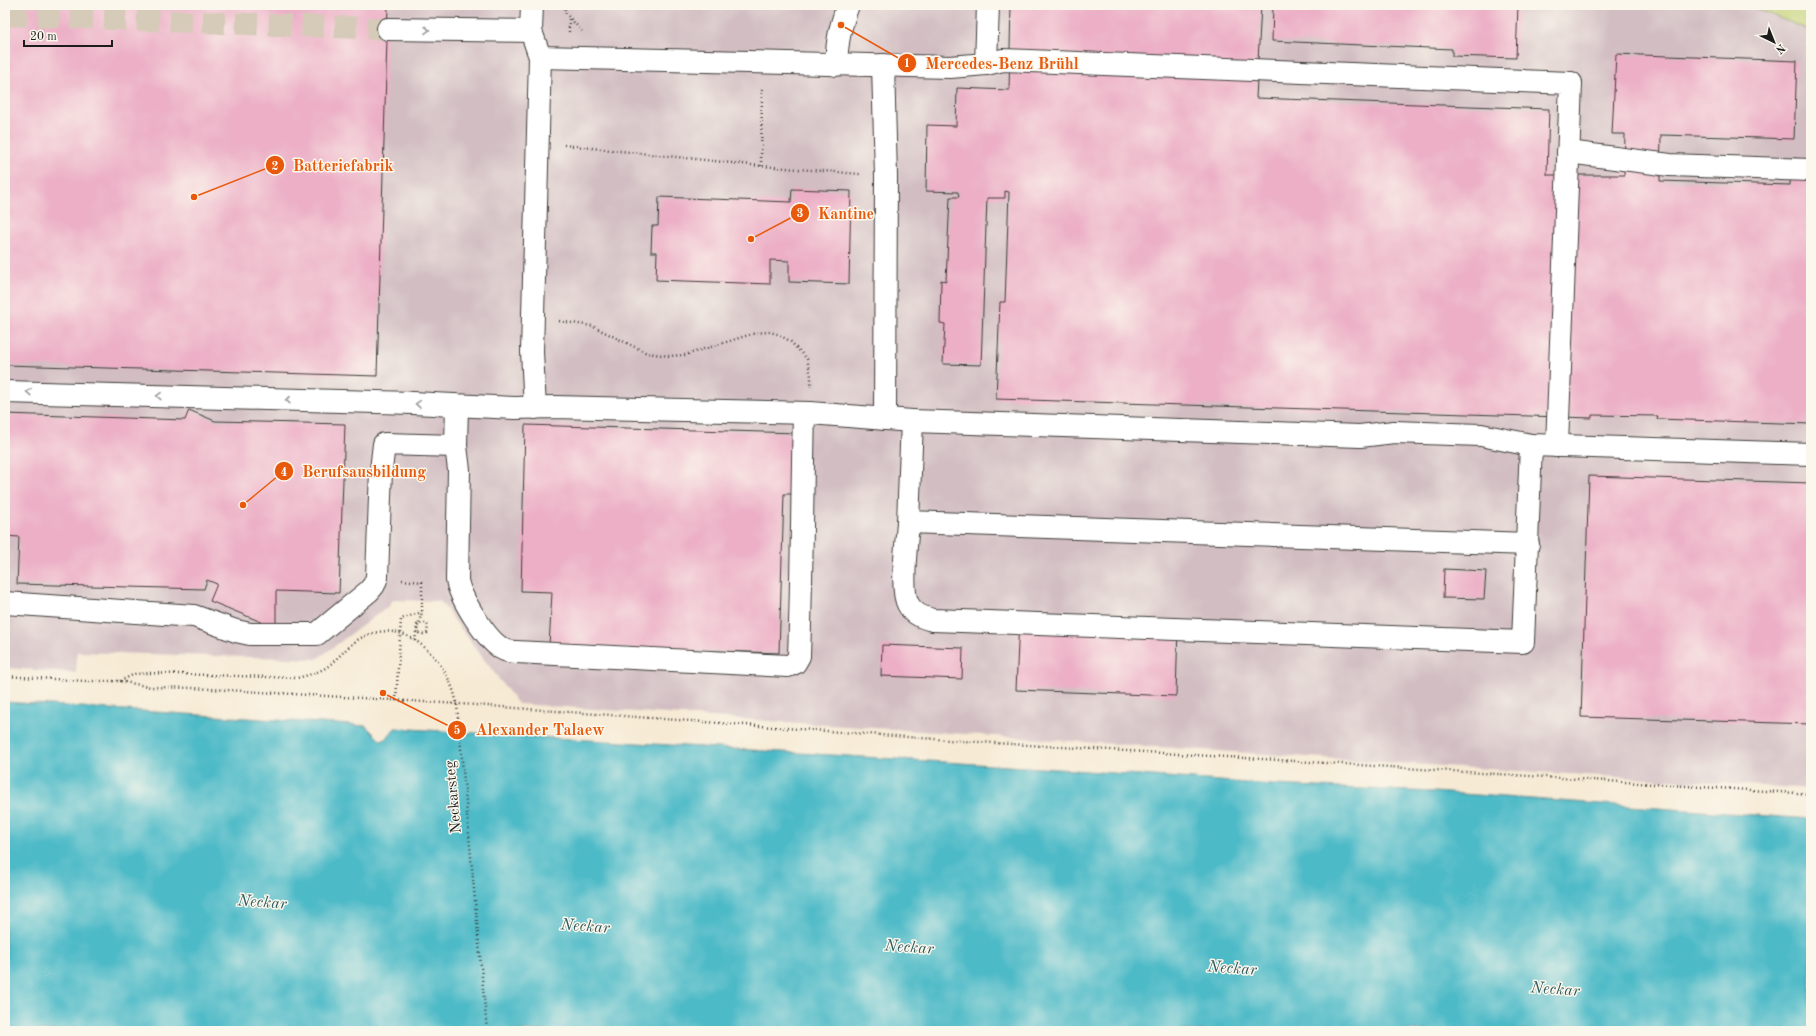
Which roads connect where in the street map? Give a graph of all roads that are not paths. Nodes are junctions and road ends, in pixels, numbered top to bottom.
1 (532, 5) edge
2 (848, 5) edge
3 (988, 5) edge
4 (388, 29) tunnel mouth
5 (531, 31) junction
6 (540, 57) junction
7 (986, 64) junction
8 (836, 65) junction
9 (883, 65) junction
10 (1568, 152) junction
11 (1811, 170) edge
12 (5, 392) edge
13 (457, 406) junction
14 (535, 408) junction
15 (807, 413) junction
16 (885, 419) junction
17 (912, 421) junction
18 (1532, 445) junction
19 (456, 446) junction
20 (1557, 446) junction
21 (1811, 454) edge
22 (908, 522) junction
23 (1528, 544) junction
24 (5, 603) edge

1 - 5 lane
2 - 8 lane
3 - 7 lane
4 -> 5 lane
5 - 6 lane
6 - 8 lane
6 - 14 lane
7 - 9 lane
7 - 10 lane
8 - 9 lane
9 - 16 lane
10 - 11 lane
10 - 20 lane
13 -> 12 lane
13 - 14 lane
13 - 19 lane
14 - 15 lane
15 - 16 lane
15 - 19 lane
16 - 17 lane
17 - 18 lane
17 - 22 lane
18 - 20 lane
18 - 23 lane
19 - 24 lane
20 - 21 lane
22 - 23 lane
22 - 23 lane

